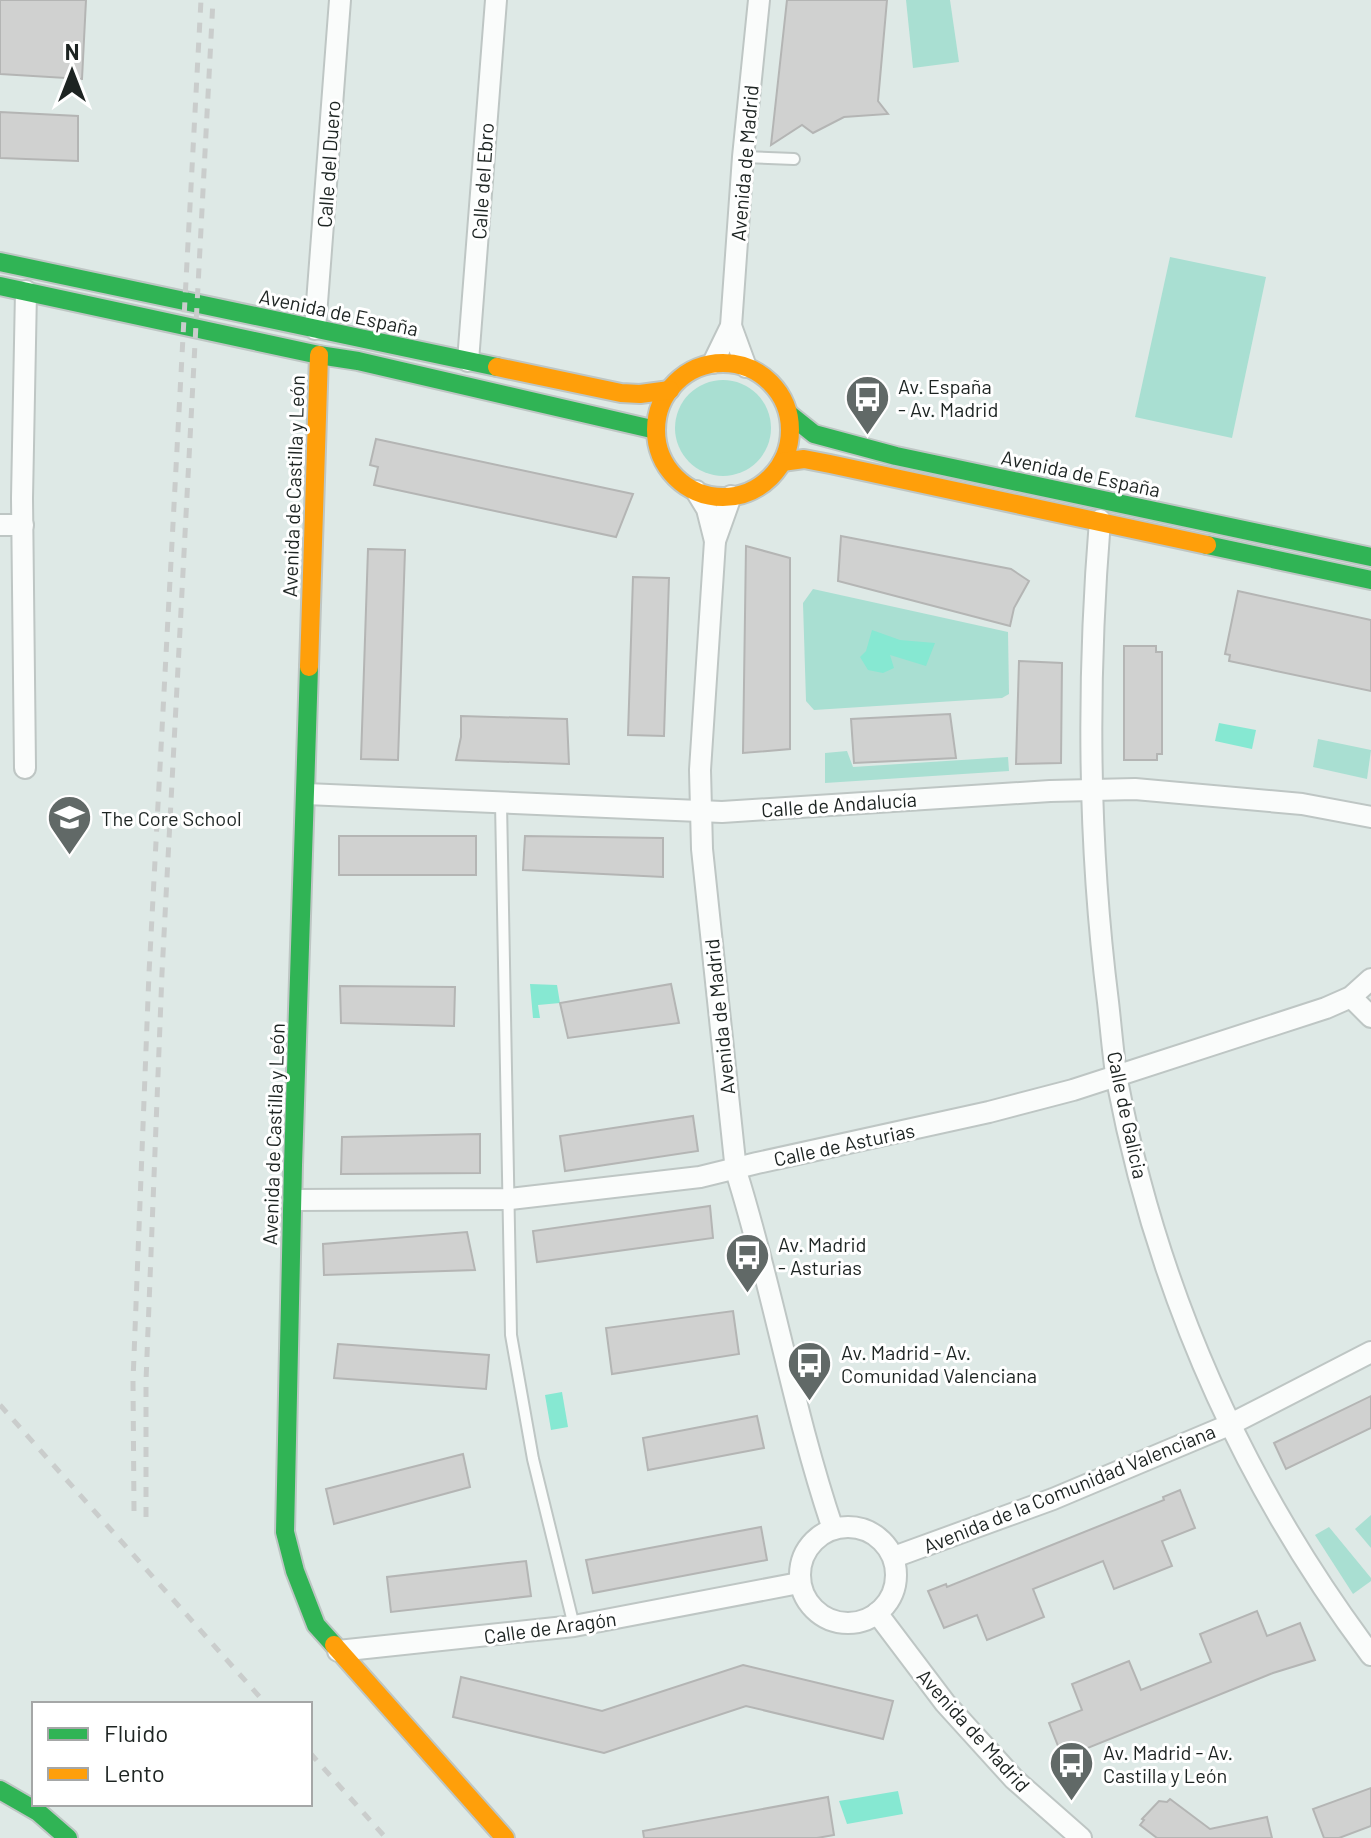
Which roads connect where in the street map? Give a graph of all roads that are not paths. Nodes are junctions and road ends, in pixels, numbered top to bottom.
1 (340, 0) edge
2 (496, 0) edge
3 (759, 0) edge
4 (743, 157) junction
5 (794, 159) dead end
6 (0, 262) edge
7 (0, 286) edge
8 (26, 291) junction
9 (731, 326) junction
10 (315, 329) junction
11 (319, 355) junction
12 (468, 361) junction
13 (713, 363) junction
14 (746, 367) junction
15 (670, 390) junction
16 (789, 414) junction
17 (656, 430) junction
18 (782, 462) junction
19 (696, 491) junction
20 (731, 496) junction
21 (1100, 520) junction
22 (0, 525) edge
23 (23, 525) junction
24 (715, 541) junction
25 (1371, 557) edge
26 (1371, 580) edge
27 (25, 768) dead end
28 (1093, 789) junction
29 (306, 794) junction
30 (501, 803) junction
31 (701, 812) junction
32 (1371, 817) edge
33 (1371, 979) edge
34 (1351, 997) junction
35 (1371, 1017) edge
36 (1117, 1077) junction
37 (736, 1171) junction
38 (510, 1199) junction
39 (293, 1200) junction
40 (1371, 1352) edge
41 (1229, 1425) junction
42 (833, 1529) junction
43 (894, 1557) junction
44 (799, 1583) junction
45 (877, 1613) junction
46 (574, 1626) junction
47 (338, 1651) junction
48 (1371, 1655) edge
49 (0, 1790) edge
50 (68, 1838) edge
51 (505, 1838) edge
52 (1081, 1838) edge

1 - 10 street, Calle del Duero
2 - 12 street, Calle del Ebro
3 - 4 street, Avenida de Madrid
4 - 5 lane
4 - 9 street, Avenida de Madrid
6 - 10 main road, Avenida de España
7 - 8 main road
8 - 11 main road
8 - 23 street
9 - 13 street, Avenida de Madrid
9 - 14 street, Avenida de Madrid
10 - 12 main road, Avenida de España
11 - 17 main road
11 - 29 main road, Avenida de Castilla y León
12 - 15 main road, Avenida de España
13 - 14 main road
13 - 15 main road
14 - 16 main road
15 - 17 main road
16 - 18 main road
16 - 25 main road, Avenida de España
17 - 19 main road
18 - 20 main road
18 - 21 main road
19 - 20 main road
19 - 24 street
20 - 24 street, Avenida de Madrid
21 - 26 main road
21 - 28 street, Calle de Galicia
22 - 23 street
23 - 27 street
24 - 31 street, Avenida de Madrid
28 - 31 street, Calle de Andalucía
28 - 32 street, Calle de Andalucía
28 - 36 street, Calle de Galicia
29 - 30 street, Calle de Andalucía
29 - 39 main road, Avenida de Castilla y León
30 - 31 street, Calle de Andalucía
30 - 38 lane
31 - 37 street, Avenida de Madrid
33 - 34 street, Calle de Asturias
34 - 35 street
34 - 36 street, Calle de Asturias
36 - 37 street, Calle de Asturias
36 - 41 street, Calle de Galicia
37 - 38 street, Calle de Asturias
37 - 42 street, Avenida de Madrid
38 - 39 street, Calle de Asturias
38 - 46 lane
39 - 47 main road, Avenida de Castilla y León
40 - 41 street, Avenida de la Comunidad Valenciana
41 - 43 street, Avenida de la Comunidad Valenciana
41 - 48 street, Calle de Galicia
42 - 43 street
42 - 44 street
43 - 45 street
44 - 45 street
44 - 46 street, Calle de Aragón
45 - 52 street, Avenida de Madrid
46 - 47 street, Calle de Aragón
47 - 51 main road, Avenida de Castilla y León
49 - 50 main road

